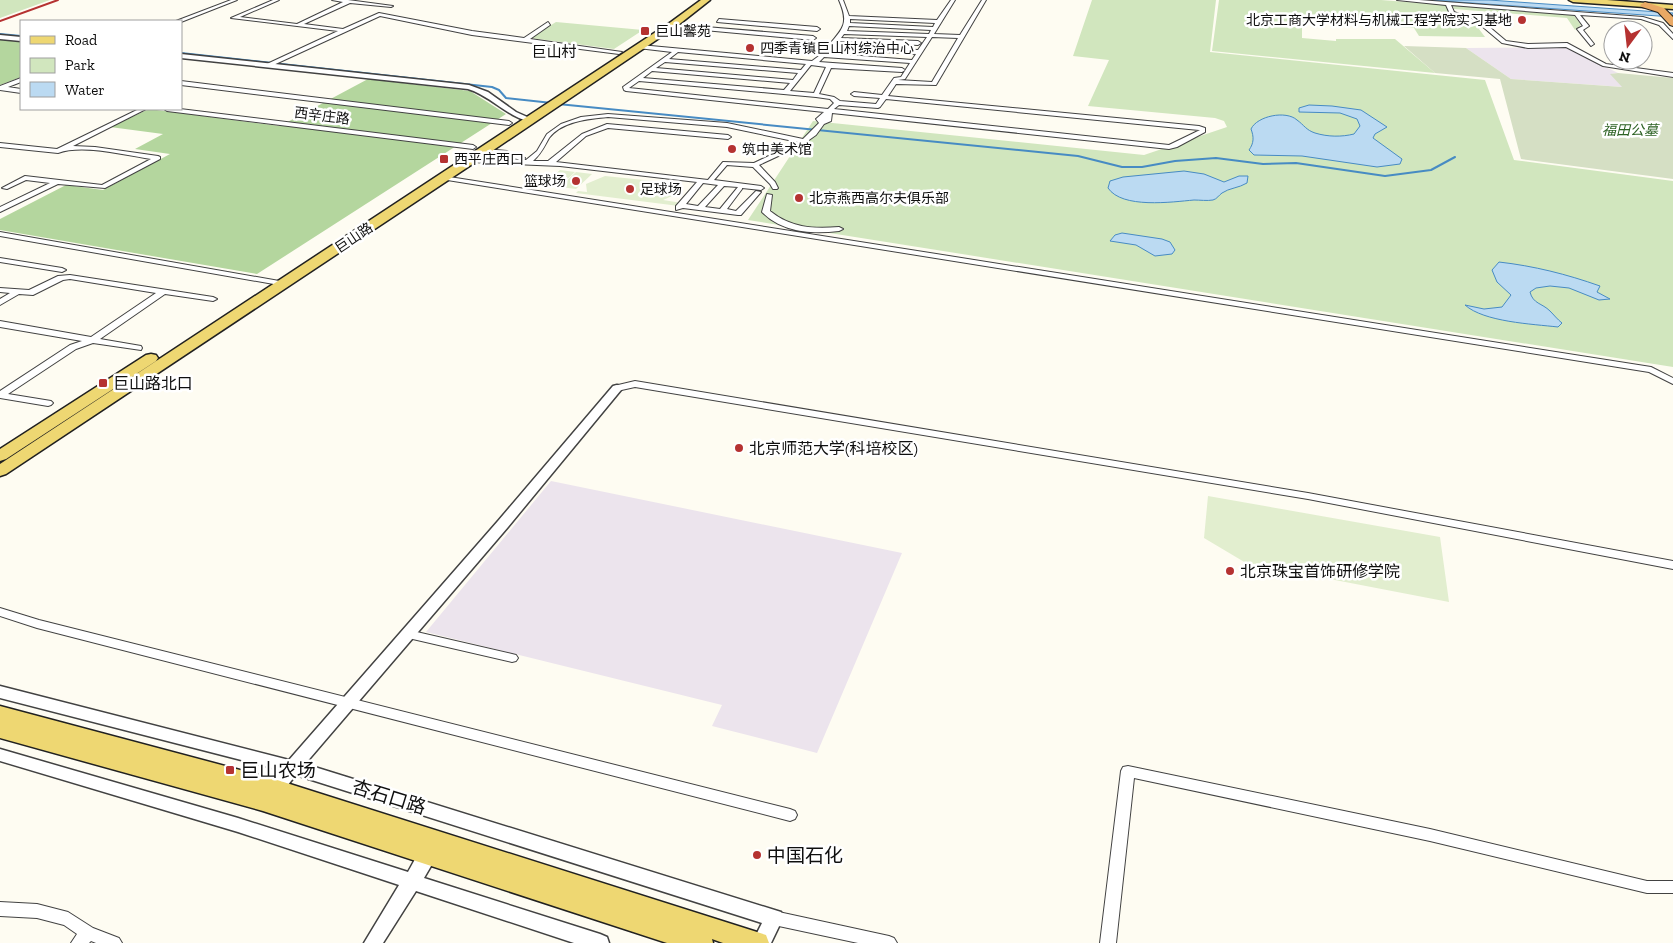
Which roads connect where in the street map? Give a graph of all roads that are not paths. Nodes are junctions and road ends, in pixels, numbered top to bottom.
1 (235, 0) edge
2 (277, 0) edge
3 (334, 0) edge
4 (693, 0) edge
5 (706, 0) edge
6 (841, 0) edge
7 (948, 0) edge
8 (953, 0) edge
9 (984, 0) edge
10 (1399, 0) edge
11 (1573, 0) edge
12 (1593, 0) edge
13 (1627, 0) edge
14 (349, 2) junction
15 (1448, 5) dead end
16 (1645, 5) junction
17 (391, 6) dead end
18 (1669, 8) edge
19 (1576, 13) junction
20 (848, 17) junction
21 (182, 20) edge
22 (771, 20) dead end
23 (719, 21) dead end
24 (938, 22) junction
25 (548, 24) dead end
26 (847, 24) junction
27 (297, 25) junction
28 (765, 25) junction
29 (706, 29) dead end
30 (817, 29) dead end
31 (933, 29) junction
32 (342, 30) junction
33 (843, 32) junction
34 (755, 36) junction
35 (930, 36) junction
36 (0, 37) edge
37 (961, 37) junction
38 (1673, 37) edge
39 (813, 38) dead end
40 (20, 39) edge
41 (837, 39) junction
42 (526, 40) junction
43 (924, 43) junction
44 (1591, 44) dead end
45 (640, 47) junction
46 (676, 51) junction
47 (619, 52) junction
48 (918, 52) junction
49 (182, 56) edge
50 (745, 57) junction
51 (664, 60) junction
52 (913, 62) junction
53 (814, 63) junction
54 (269, 65) junction
55 (736, 66) junction
56 (829, 66) junction
57 (651, 69) junction
58 (902, 70) dead end
59 (803, 72) junction
60 (1673, 75) edge
61 (727, 76) junction
62 (639, 79) junction
63 (20, 80) edge
64 (793, 82) junction
65 (894, 82) junction
66 (182, 83) edge
67 (716, 86) junction
68 (0, 88) edge
69 (20, 91) edge
70 (786, 92) junction
71 (854, 94) dead end
72 (816, 95) junction
73 (706, 97) junction
74 (885, 97) junction
75 (838, 103) junction
76 (141, 110) edge
77 (175, 110) edge
78 (830, 112) junction
79 (530, 115) junction
80 (513, 120) junction
81 (728, 138) dead end
82 (802, 141) junction
83 (0, 145) edge
84 (473, 147) junction
85 (65, 148) junction
86 (485, 151) junction
87 (510, 156) junction
88 (472, 160) junction
89 (529, 161) junction
90 (503, 162) junction
91 (549, 164) junction
92 (755, 165) junction
93 (443, 178) junction
94 (701, 180) junction
95 (710, 181) junction
96 (55, 183) junction
97 (724, 183) junction
98 (5, 188) dead end
99 (775, 188) junction
100 (739, 190) dead end
101 (759, 190) junction
102 (768, 195) junction
103 (682, 206) junction
104 (700, 208) junction
105 (0, 210) edge
106 (722, 211) junction
107 (674, 215) junction
108 (838, 229) dead end
109 (1, 235) edge
110 (0, 260) edge
111 (62, 270) dead end
112 (278, 283) junction
113 (0, 290) edge
114 (164, 291) junction
115 (16, 292) junction
116 (214, 299) dead end
117 (0, 303) edge
118 (0, 324) edge
119 (93, 340) junction
120 (138, 348) dead end
121 (1673, 381) edge
122 (617, 388) joint
123 (0, 395) edge
124 (48, 403) dead end
125 (0, 456) edge
126 (0, 471) edge
127 (1673, 565) edge
128 (0, 612) edge
129 (408, 634) junction
130 (512, 658) dead end
131 (0, 692) edge
132 (347, 703) junction
133 (0, 714) edge
134 (0, 730) edge
135 (0, 755) edge
136 (292, 767) junction
137 (268, 795) junction
138 (790, 816) dead end
139 (429, 854) junction
140 (412, 880) junction
141 (1673, 887) edge
142 (0, 909) edge
143 (774, 918) junction
144 (84, 938) edge
145 (114, 943) edge
146 (373, 943) edge
147 (600, 943) edge
148 (701, 943) edge
149 (759, 943) edge
150 (889, 943) edge
151 (1108, 943) edge

1 - 21 street
2 - 27 street
3 - 14 street
4 - 47 main road, 巨山路
5 - 45 main road, 巨山路
6 - 20 street
7 - 8 street
8 - 24 street
9 - 37 street
10 - 19 street
11 - 16 main road
12 - 18 main road
13 - 18 main road
14 - 17 street
14 - 27 street
15 - 60 street
16 - 18 highway
16 - 18 main road
19 - 38 street
19 - 44 street
20 - 24 street
20 - 26 street
22 - 28 street
23 - 28 street
24 - 31 street
25 - 42 street
26 - 31 street
26 - 33 street
27 - 32 street
28 - 30 street
28 - 34 street
29 - 34 street
31 - 35 street
32 - 42 street
32 - 54 street
33 - 35 street
33 - 41 street
34 - 39 street
35 - 37 street
35 - 43 street
36 - 40 street
37 - 65 street
41 - 43 street
41 - 48 street
42 - 47 street
43 - 48 street
45 - 46 street
45 - 79 main road, 巨山路
46 - 50 street
46 - 51 street
47 - 79 main road, 巨山路
48 - 52 street
49 - 54 street
50 - 53 street
50 - 55 street
51 - 55 street
51 - 57 street
52 - 53 street
52 - 65 street
53 - 56 street
53 - 59 street
54 - 80 street
55 - 59 street
55 - 61 street
56 - 58 street
56 - 72 street
57 - 61 street
57 - 62 street
59 - 64 street
61 - 64 street
61 - 67 street
62 - 67 street
62 - 73 street
63 - 68 street
64 - 70 street
65 - 74 street
66 - 80 street
67 - 70 street
67 - 73 street
68 - 69 street
70 - 72 street
71 - 74 street
72 - 75 street
73 - 78 street
74 - 75 street
74 - 78 street
75 - 78 street
76 - 85 street
77 - 84 street, 西辛庄路
78 - 82 street
79 - 80 main road, 巨山路
79 - 86 main road, 巨山路
80 - 84 main road, 巨山路
81 - 91 street
82 - 89 street
82 - 92 street
83 - 85 street
84 - 112 main road, 巨山路
85 - 96 street
86 - 87 street
86 - 88 main road, 巨山路
87 - 89 street
87 - 90 street
88 - 90 street
88 - 93 main road, 巨山路
89 - 90 street
89 - 91 street
91 - 94 street
92 - 95 street
92 - 99 street
93 - 107 street
93 - 112 main road, 巨山路
94 - 95 street
94 - 103 street
95 - 97 street
96 - 98 street
96 - 105 street
97 - 101 street
97 - 104 street
99 - 101 street
99 - 102 street
100 - 106 street
101 - 102 street
101 - 106 street
102 - 108 street
103 - 104 street
103 - 107 street
104 - 106 street
107 - 121 street
109 - 112 street
110 - 111 street
112 - 125 main road, 巨山路
112 - 126 main road, 巨山路
113 - 115 street
114 - 115 street
114 - 116 street
114 - 119 street
115 - 117 street
118 - 119 street
119 - 120 street
119 - 123 street
122 - 127 street
122 - 129 street
123 - 124 street
128 - 132 street
129 - 130 street
129 - 132 street
131 - 136 street, 杏石口路
132 - 136 street
132 - 138 street
133 - 137 main road, 杏石口路
134 - 137 main road, 杏石口路
135 - 140 street
136 - 137 street
136 - 143 street, 杏石口路
137 - 139 main road, 杏石口路
137 - 149 main road, 杏石口路
139 - 140 street
139 - 148 main road, 杏石口路
140 - 146 street
140 - 147 street
141 - 151 street
142 - 144 street
143 - 149 street
143 - 150 street
144 - 145 street

